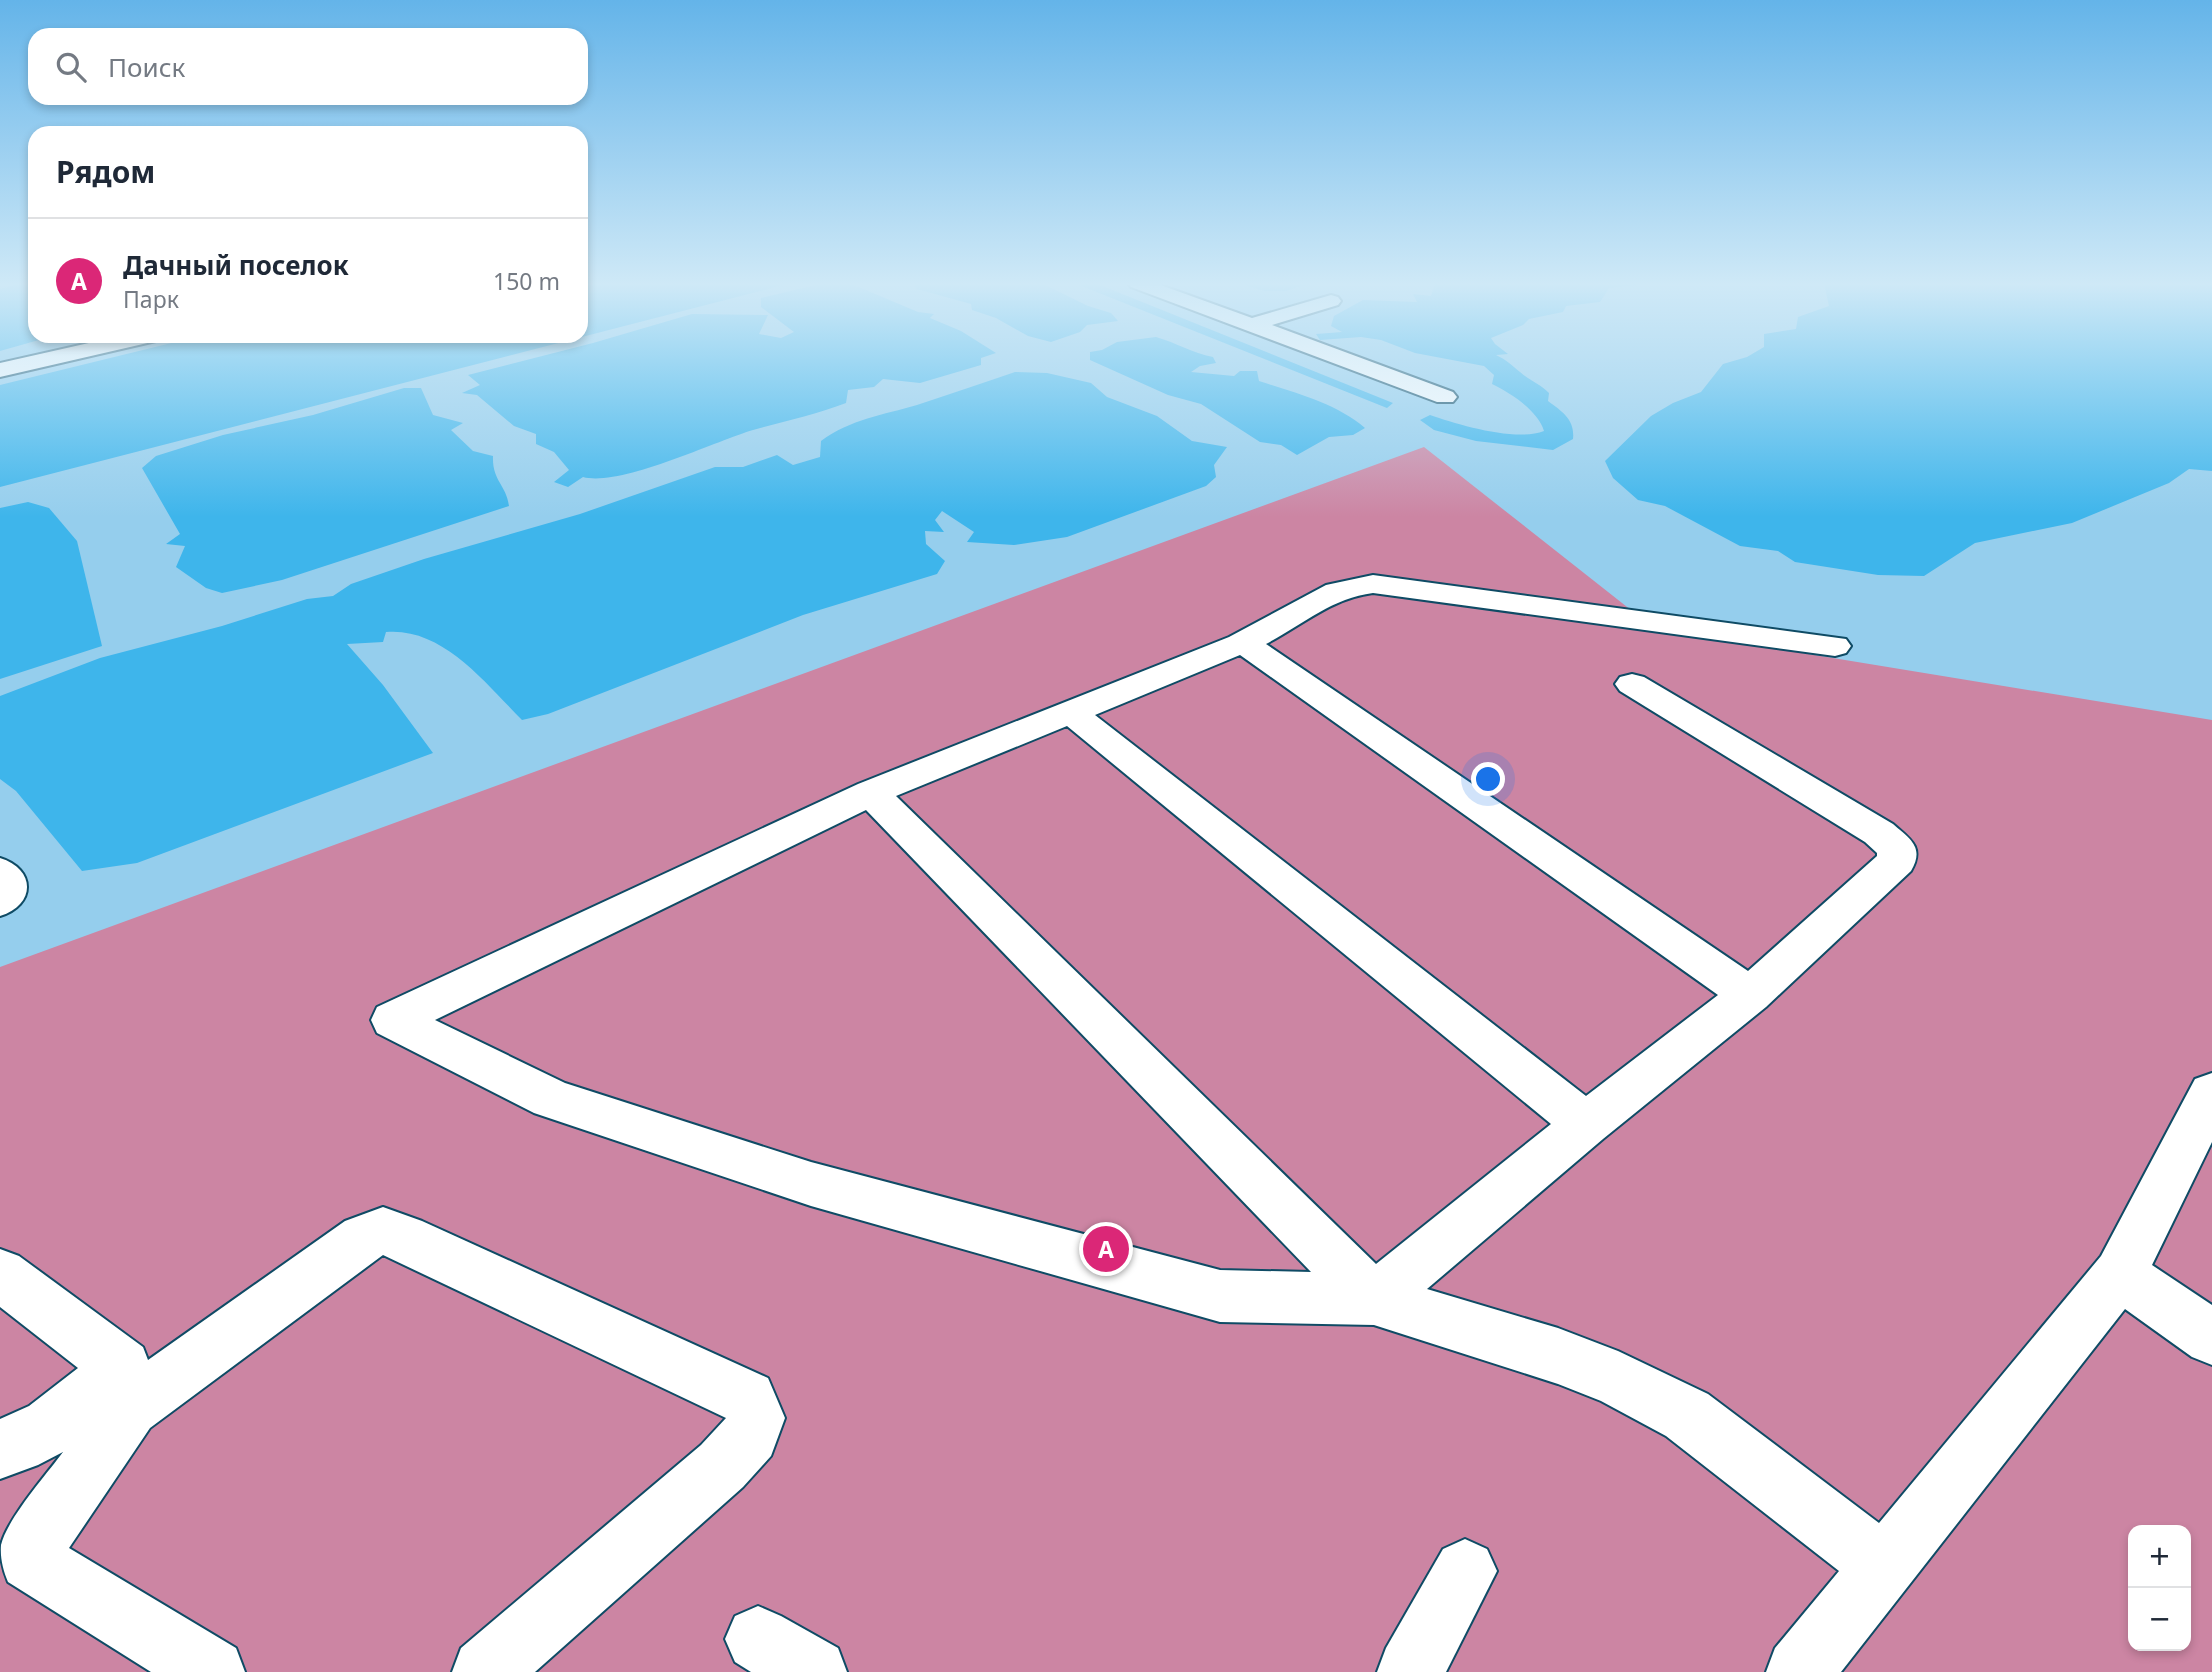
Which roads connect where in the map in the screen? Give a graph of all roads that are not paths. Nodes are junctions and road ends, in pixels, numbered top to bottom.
1 (39, 361) edge
2 (1345, 361) edge
3 (0, 370) edge
4 (1445, 397) dead end
5 (1244, 643) junction
6 (1835, 646) dead end
7 (1632, 684) dead end
8 (1069, 711) junction
9 (871, 793) junction
10 (0, 873) edge
11 (0, 901) edge
12 (1750, 995) junction
13 (2212, 1093) edge
14 (1586, 1124) junction
15 (0, 1274) edge
16 (2120, 1274) junction
17 (1374, 1299) junction
18 (2212, 1338) edge
19 (127, 1387) junction
20 (0, 1449) edge
21 (1885, 1567) junction
22 (1465, 1571) dead end
23 (758, 1639) dead end
24 (212, 1672) edge
25 (485, 1672) edge
26 (814, 1672) edge
27 (1410, 1672) edge
28 (1799, 1672) edge

1 - 3 street
2 - 4 street
5 - 6 street
5 - 8 street
5 - 12 street
7 - 12 street
8 - 9 street
8 - 14 street
9 - 17 street
9 - 17 street
10 - 11 street
12 - 14 street
13 - 16 street
14 - 17 street
15 - 19 street
16 - 18 street
16 - 21 street
17 - 21 street
19 - 20 street
19 - 24 street
19 - 25 street
21 - 28 street
22 - 27 street
23 - 26 street

